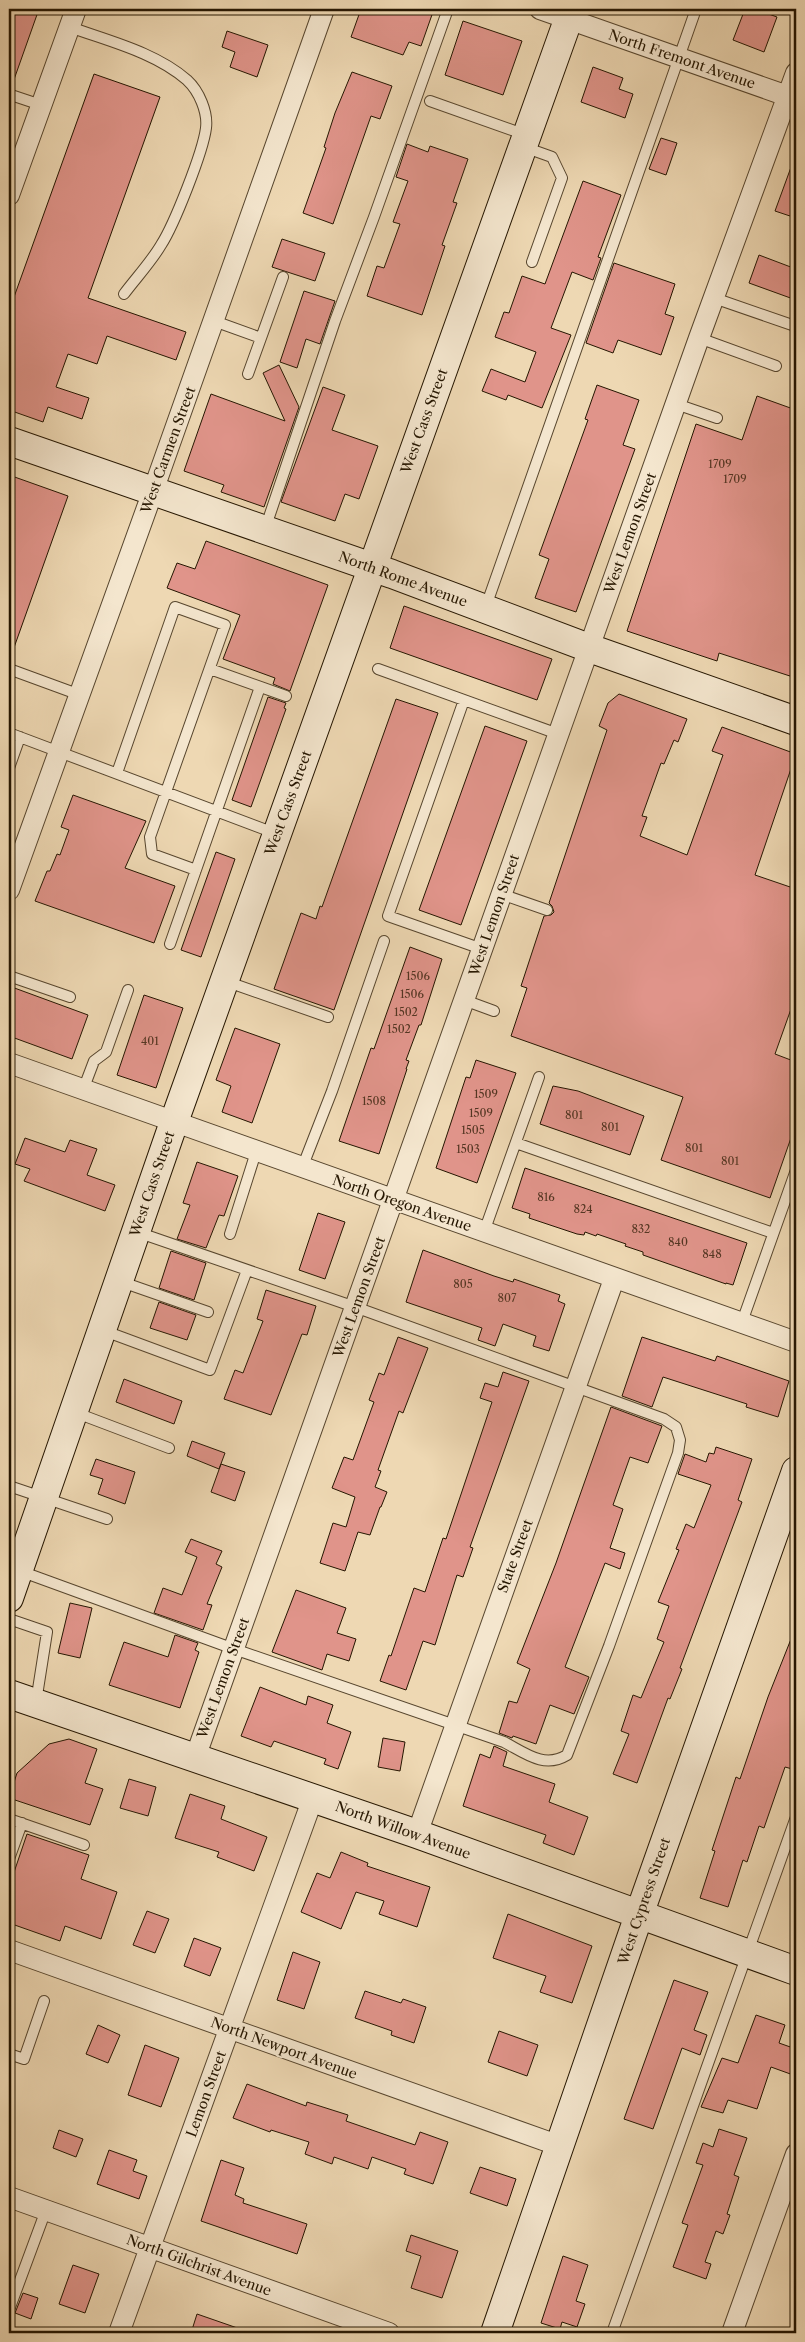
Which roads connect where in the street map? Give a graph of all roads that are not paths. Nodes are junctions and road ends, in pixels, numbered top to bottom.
1 (324, 9) edge
2 (448, 9) edge
3 (540, 9) edge
4 (696, 9) edge
5 (570, 14) edge
6 (73, 18) edge
7 (679, 58) junction
8 (796, 73) edge
9 (11, 95) dead end
10 (792, 98) edge
11 (430, 101) dead end
12 (41, 106) junction
13 (525, 141) junction
14 (9, 195) edge
15 (532, 262) dead end
16 (283, 277) dead end
17 (124, 294) dead end
18 (714, 298) junction
19 (214, 321) junction
20 (795, 326) dead end
21 (261, 338) junction
22 (699, 338) junction
23 (776, 366) dead end
24 (248, 374) dead end
25 (676, 404) junction
26 (717, 418) dead end
27 (9, 441) edge
28 (153, 491) junction
29 (264, 530) junction
30 (372, 567) junction
31 (485, 609) junction
32 (589, 648) junction
33 (9, 669) edge
34 (210, 669) junction
35 (378, 669) dead end
36 (260, 687) junction
37 (80, 695) junction
38 (286, 696) dead end
39 (464, 700) junction
40 (796, 721) edge
41 (9, 733) edge
42 (558, 734) junction
43 (20, 737) junction
44 (59, 750) junction
45 (9, 768) edge
46 (117, 773) junction
47 (166, 791) junction
48 (217, 811) junction
49 (277, 834) junction
50 (196, 870) junction
51 (9, 890) edge
52 (501, 894) junction
53 (547, 910) dead end
54 (384, 941) dead end
55 (170, 944) dead end
56 (482, 949) junction
57 (9, 976) edge
58 (224, 980) junction
59 (128, 990) dead end
60 (70, 996) dead end
61 (464, 1000) junction
62 (494, 1011) dead end
63 (328, 1017) dead end
64 (9, 1063) edge
65 (539, 1077) dead end
66 (83, 1090) junction
67 (174, 1122) junction
68 (516, 1143) junction
69 (256, 1152) junction
70 (302, 1168) junction
71 (796, 1170) edge
72 (394, 1200) junction
73 (136, 1232) junction
74 (484, 1232) junction
75 (773, 1233) junction
76 (230, 1234) dead end
77 (247, 1270) junction
78 (614, 1279) junction
79 (119, 1281) junction
80 (356, 1306) junction
81 (208, 1312) dead end
82 (742, 1322) junction
83 (101, 1330) junction
84 (796, 1342) edge
85 (576, 1386) junction
86 (73, 1411) junction
87 (169, 1448) dead end
88 (796, 1471) edge
89 (9, 1486) edge
90 (43, 1498) junction
91 (108, 1519) dead end
92 (18, 1571) junction
93 (9, 1598) edge
94 (9, 1619) edge
95 (234, 1649) junction
96 (9, 1694) edge
97 (35, 1703) junction
98 (455, 1725) junction
99 (195, 1758) junction
100 (313, 1798) junction
101 (796, 1817) edge
102 (9, 1819) edge
103 (22, 1823) junction
104 (417, 1834) junction
105 (84, 1845) dead end
106 (9, 1860) edge
107 (639, 1915) junction
108 (9, 1950) edge
109 (748, 1953) junction
110 (796, 1971) edge
111 (44, 2002) dead end
112 (230, 2029) junction
113 (9, 2054) edge
114 (560, 2146) junction
115 (796, 2154) edge
116 (9, 2197) edge
117 (46, 2210) junction
118 (150, 2247) junction
119 (9, 2310) edge
120 (118, 2333) edge
121 (389, 2333) edge
122 (495, 2333) edge
123 (612, 2333) edge
124 (732, 2333) edge

1 - 19 street, West Carmen Street
2 - 29 lane
3 - 5 street, North Fremont Avenue
4 - 7 lane
5 - 7 street, North Fremont Avenue
5 - 13 street, West Cass Street
6 - 12 street
6 - 17 lane
7 - 10 street, North Fremont Avenue
7 - 31 lane
8 - 10 street, West Lemon Street
9 - 12 lane
10 - 18 street, West Lemon Street
11 - 13 lane
12 - 14 street
13 - 15 lane
13 - 30 street, West Cass Street
16 - 21 lane
18 - 20 lane
18 - 22 street, West Lemon Street
19 - 21 lane
19 - 28 street, West Carmen Street
21 - 24 lane
22 - 23 lane
22 - 25 street, West Lemon Street
25 - 26 lane
25 - 32 street, West Lemon Street
27 - 28 street, North Rome Avenue
28 - 29 street, North Rome Avenue
28 - 37 street, West Carmen Street
29 - 30 street, North Rome Avenue
30 - 31 street, North Rome Avenue
30 - 49 street, West Cass Street
31 - 32 street, North Rome Avenue
32 - 40 street, North Rome Avenue
32 - 42 street, West Lemon Street
33 - 37 lane
34 - 36 lane
34 - 46 lane
34 - 47 lane
35 - 39 lane
36 - 38 lane
36 - 48 lane
37 - 44 street, West Carmen Street
39 - 42 lane
39 - 56 lane
41 - 43 lane
42 - 52 street, West Lemon Street
43 - 44 lane
43 - 45 lane
44 - 46 lane
44 - 51 street, West Carmen Street
46 - 47 lane
47 - 48 lane
47 - 50 lane
48 - 49 lane
48 - 50 lane
49 - 58 street, West Cass Street
50 - 55 lane
52 - 53 lane
52 - 56 street, West Lemon Street
54 - 70 lane
56 - 61 street, West Lemon Street
57 - 60 lane
58 - 63 lane
58 - 67 street, West Cass Street
59 - 66 lane
61 - 62 lane
61 - 72 street, West Lemon Street
64 - 66 street, North Oregon Avenue
65 - 68 lane
66 - 67 street, North Oregon Avenue
67 - 69 street, North Oregon Avenue
67 - 73 street, West Cass Street
68 - 74 lane
68 - 75 lane
69 - 70 street, North Oregon Avenue
69 - 76 lane
70 - 72 street, North Oregon Avenue
71 - 75 lane
72 - 74 street, North Oregon Avenue
72 - 80 street, West Lemon Street
73 - 77 lane
73 - 79 street, West Cass Street
74 - 78 street, North Oregon Avenue
75 - 82 lane
77 - 80 lane
77 - 83 lane
78 - 82 street, North Oregon Avenue
78 - 85 street, State Street
79 - 81 lane
79 - 83 street, West Cass Street
80 - 85 lane
80 - 95 street, West Lemon Street
82 - 84 street, North Oregon Avenue
83 - 86 street, West Cass Street
85 - 98 street, State Street
85 - 98 lane
86 - 87 lane
86 - 90 street, West Cass Street
88 - 107 street, West Cypress Street
89 - 90 lane
90 - 91 lane
90 - 92 street, West Cass Street
92 - 93 street, West Cass Street
92 - 95 lane
94 - 97 lane
95 - 98 lane
95 - 99 street, West Lemon Street
96 - 97 street, North Willow Avenue
97 - 99 street, North Willow Avenue
98 - 104 street, State Street
99 - 100 street, North Willow Avenue
100 - 104 street, North Willow Avenue
100 - 112 street, Lemon Street
101 - 109 lane
102 - 103 lane
103 - 105 lane
103 - 106 lane
104 - 107 street, North Willow Avenue
107 - 109 street, North Willow Avenue
107 - 114 street, West Cypress Street
108 - 112 street, North Newport Avenue
109 - 110 street, North Willow Avenue
109 - 123 lane
111 - 113 lane
112 - 114 street, North Newport Avenue
112 - 118 street, Lemon Street
114 - 122 street, West Cypress Street
115 - 124 street
116 - 117 street, North Gilchrist Avenue
117 - 118 street, North Gilchrist Avenue
117 - 119 lane
118 - 120 street, Lemon Street
118 - 121 street, North Gilchrist Avenue

